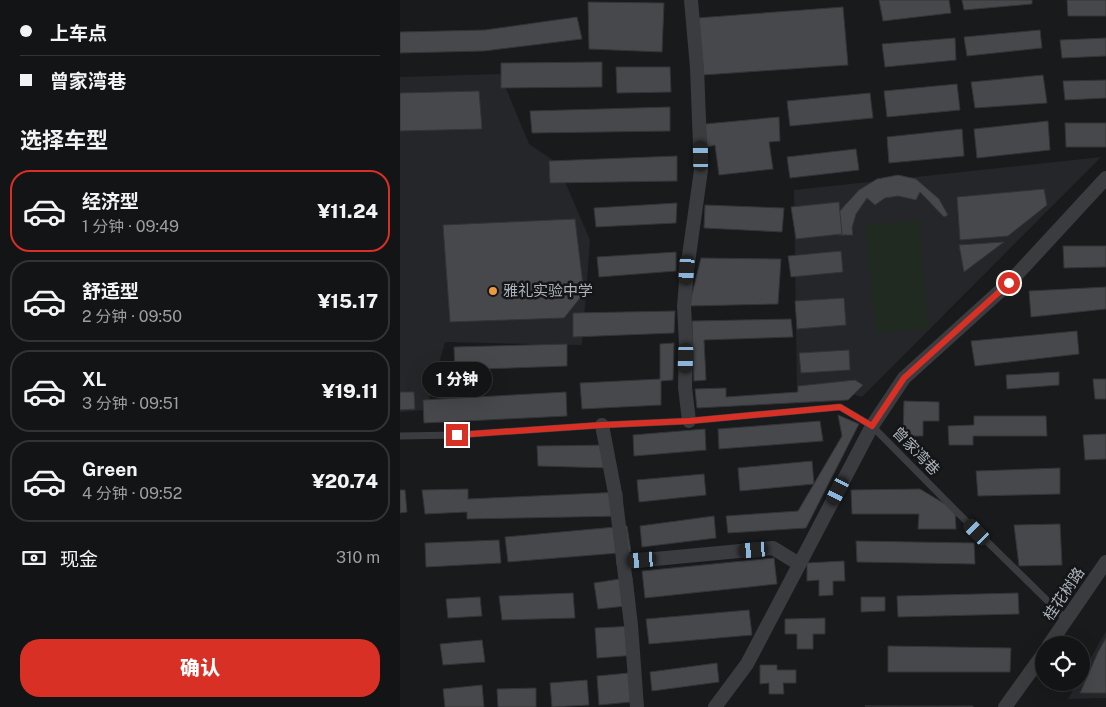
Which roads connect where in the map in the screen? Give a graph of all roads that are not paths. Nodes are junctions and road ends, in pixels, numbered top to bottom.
1 (691, 0) edge
2 (1106, 178) edge
3 (689, 421) junction
4 (602, 425) junction
5 (872, 426) junction
6 (400, 436) edge
7 (623, 562) junction
8 (1106, 562) edge
9 (799, 564) junction
10 (1067, 620) junction
11 (1055, 636) edge
12 (1035, 665) edge
13 (637, 707) edge
14 (715, 707) edge
15 (1005, 707) edge

1 - 3 street
2 - 5 street
3 - 4 lane, 曾家湾巷
3 - 5 lane, 曾家湾巷
4 - 6 lane, 曾家湾巷
4 - 7 street
5 - 9 street
5 - 10 lane, 曾家湾巷
7 - 9 street
7 - 13 street
8 - 10 street, 桂花树路
9 - 14 street
10 - 11 street, 桂花树路
12 - 15 street

